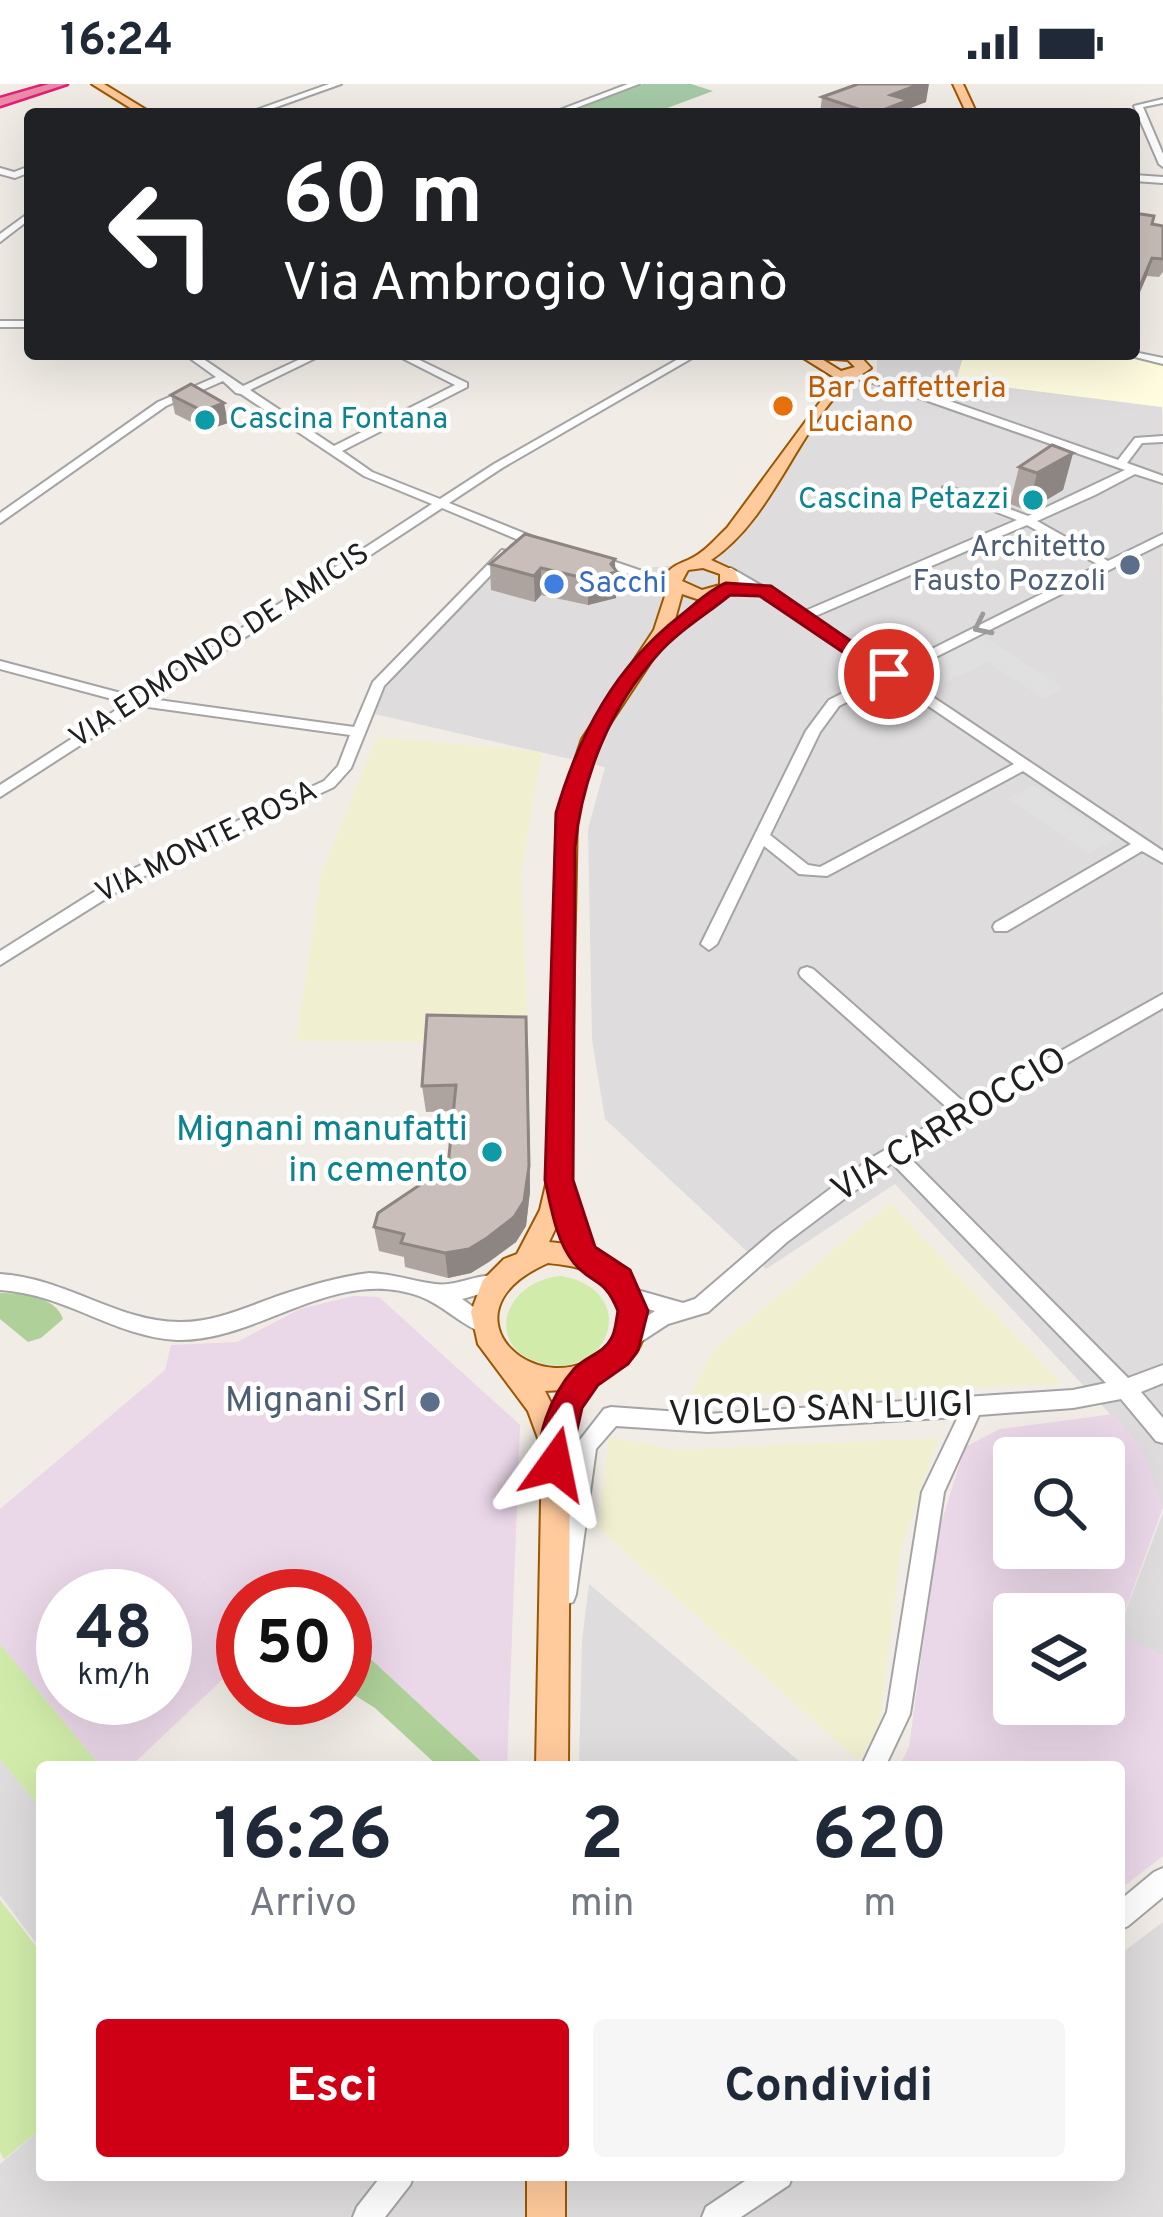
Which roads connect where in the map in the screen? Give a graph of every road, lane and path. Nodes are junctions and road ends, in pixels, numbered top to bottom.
1 (37, 84) edge
2 (61, 84) edge
3 (97, 84) edge
4 (337, 84) edge
5 (634, 84) edge
6 (978, 89) dead end
7 (0, 98) edge
8 (138, 108) edge
9 (267, 108) edge
10 (569, 108) edge
11 (983, 108) edge
12 (1140, 111) edge
13 (1163, 164) edge
14 (24, 220) edge
15 (0, 238) edge
16 (197, 360) edge
17 (307, 360) edge
18 (411, 360) edge
19 (684, 360) edge
20 (823, 360) edge
21 (858, 367) edge
22 (221, 378) junction
23 (884, 382) junction
24 (240, 391) junction
25 (815, 415) junction
26 (1163, 439) edge
27 (334, 451) junction
28 (1127, 467) junction
29 (1163, 480) edge
30 (947, 489) dead end
31 (440, 503) junction
32 (1025, 519) junction
33 (0, 520) edge
34 (522, 537) junction
35 (727, 538) junction
36 (1163, 538) edge
37 (561, 550) edge
38 (580, 555) edge
39 (1107, 565) junction
40 (681, 576) junction
41 (723, 580) junction
42 (745, 580) junction
43 (764, 590) junction
44 (804, 616) junction
45 (652, 648) junction
46 (0, 665) edge
47 (889, 674) junction
48 (136, 701) junction
49 (358, 732) junction
50 (1022, 765) junction
51 (0, 792) edge
52 (761, 836) junction
53 (1142, 844) junction
54 (1163, 858) edge
55 (1001, 926) dead end
56 (709, 944) dead end
57 (0, 959) edge
58 (807, 973) dead end
59 (1163, 1000) edge
60 (966, 1114) junction
61 (895, 1154) junction
62 (559, 1180) junction
63 (584, 1256) junction
64 (528, 1257) junction
65 (0, 1282) edge
66 (494, 1282) junction
67 (424, 1290) junction
68 (630, 1296) junction
69 (691, 1311) junction
70 (483, 1325) junction
71 (627, 1341) junction
72 (512, 1368) junction
73 (1163, 1374) edge
74 (587, 1375) junction
75 (1124, 1389) junction
76 (973, 1407) junction
77 (1163, 1434) edge
78 (556, 1450) junction
79 (554, 1608) junction
80 (552, 1761) edge
81 (876, 1761) edge
82 (1163, 1881) edge
83 (1125, 1912) edge
84 (395, 2181) edge
85 (546, 2181) edge
86 (769, 2181) edge
87 (367, 2217) edge
88 (546, 2217) edge
89 (716, 2217) edge

1 - 7 highway
2 - 7 highway
3 - 8 main road
4 - 9 street
5 - 10 street
6 - 11 main road
12 - 13 street
14 - 15 street
16 - 22 street
17 - 24 street
18 - 27 street
19 - 31 street, VIA EDMONDO DE AMICIS
20 - 25 main road
21 - 23 street
21 - 25 main road
22 - 24 street
22 - 33 street
23 - 25 main road
23 - 28 street
24 - 27 street
25 - 35 main road
26 - 28 street
27 - 31 street
28 - 29 street
28 - 32 street
30 - 32 street
31 - 34 street
31 - 48 street, VIA EDMONDO DE AMICIS
32 - 39 street
32 - 44 street
34 - 37 street
34 - 49 street, VIA MONTE ROSA
35 - 40 main road
35 - 41 main road
35 - 42 street
36 - 39 street
38 - 40 street
39 -> 47 street
40 - 41 main road
40 - 41 main road
40 - 45 main road
41 - 42 street
41 - 43 street
41 - 45 main road
42 - 43 street
43 - 44 street
44 - 47 street
45 - 62 main road
46 - 48 street
47 - 50 street
47 - 52 street
48 - 49 street
48 - 51 street, VIA EDMONDO DE AMICIS
49 - 57 street, VIA MONTE ROSA
50 - 52 street
50 - 53 street
52 - 56 street
53 - 54 street
53 - 55 street
58 - 60 street
59 - 60 street, VIA CARROCCIO
60 - 61 street, VIA CARROCCIO
61 - 69 street, VIA CARROCCIO
61 - 75 street
62 - 63 main road
62 - 64 main road
63 - 64 main road
63 - 68 main road
64 - 66 main road
65 - 67 street
66 - 67 street
66 - 70 main road
67 - 70 street
68 - 69 street
68 - 71 main road
69 - 71 street, VIA CARROCCIO
70 - 72 main road
71 - 74 main road
72 - 74 main road
72 - 78 main road
73 - 75 street, VICOLO SAN LUIGI
74 - 78 main road
75 - 76 street, VICOLO SAN LUIGI
75 - 77 street
76 - 79 street, VICOLO SAN LUIGI
76 - 81 street
78 - 79 main road
79 - 80 main road
82 - 83 street
84 - 87 street
85 - 88 main road
86 - 89 street

